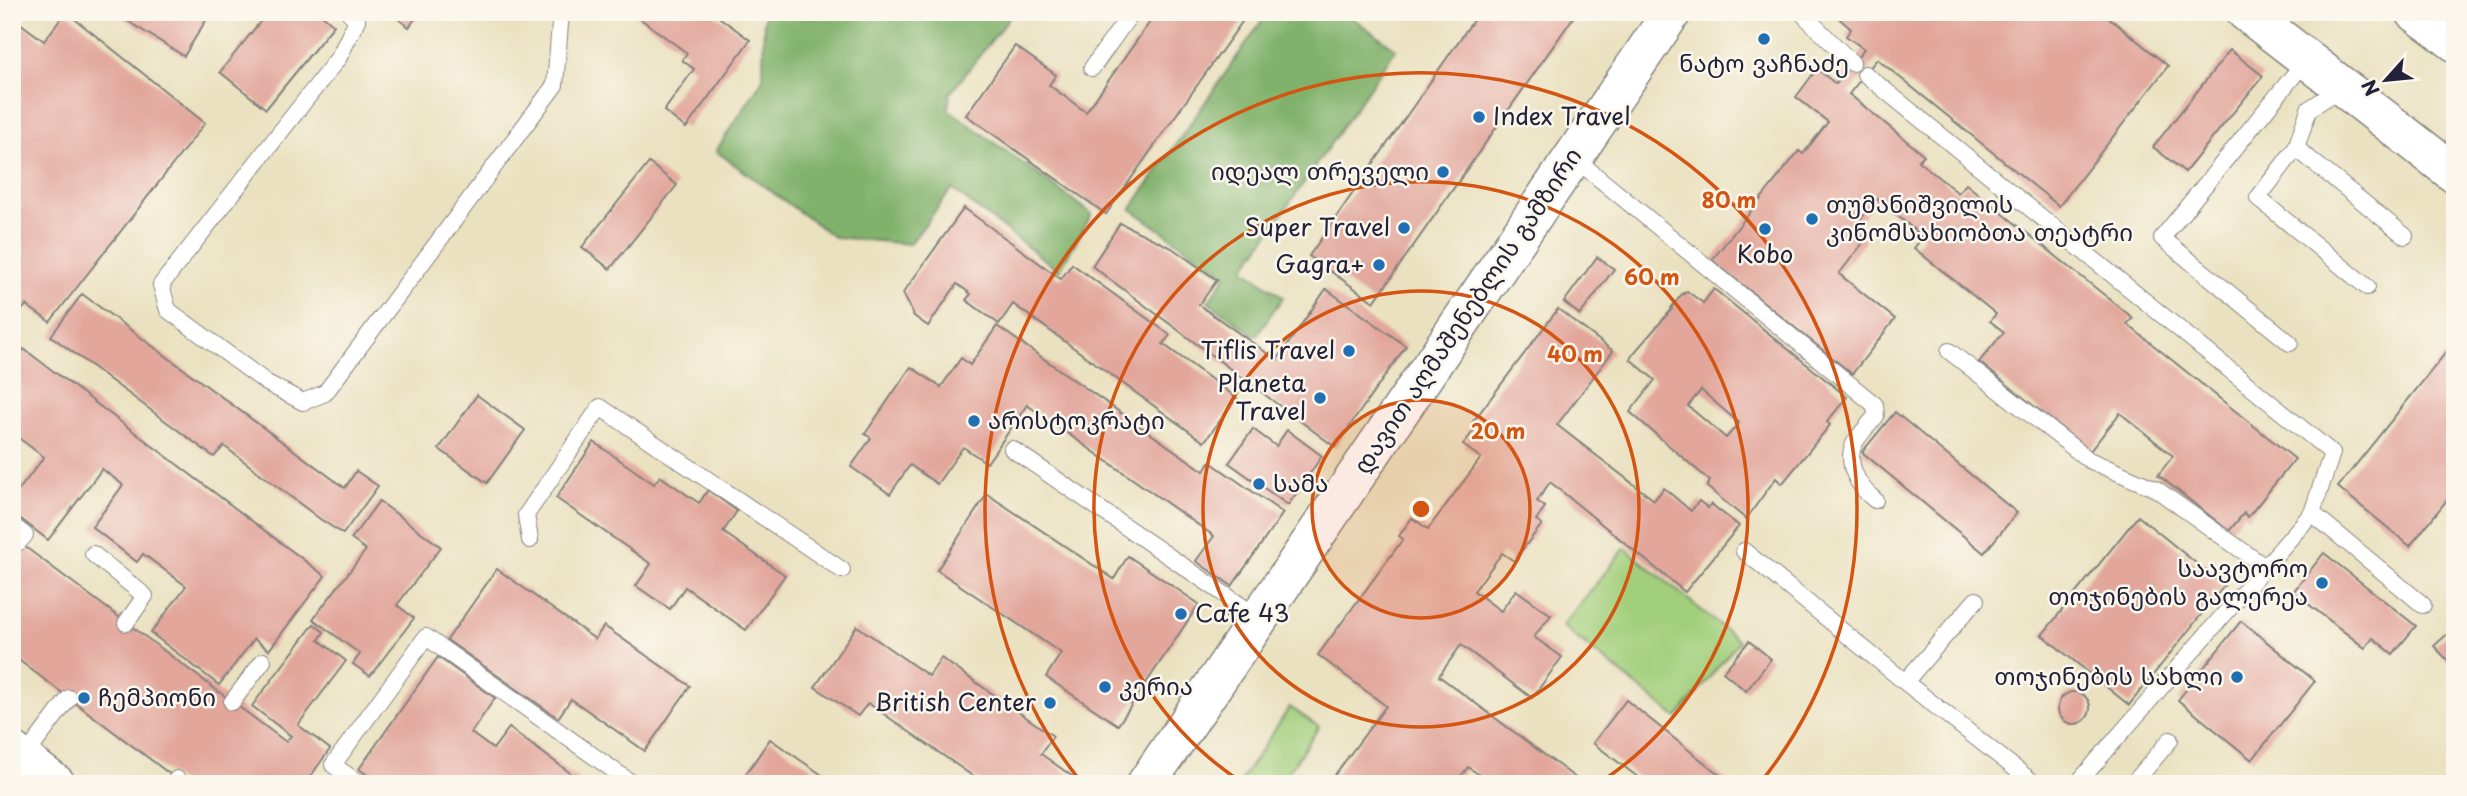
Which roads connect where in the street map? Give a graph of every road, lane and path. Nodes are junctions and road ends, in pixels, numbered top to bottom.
1 (349, 12) edge
2 (561, 12) edge
3 (1132, 12) edge
4 (1672, 12) edge
5 (1801, 12) edge
6 (2246, 12) edge
7 (2415, 12) edge
8 (2455, 42) edge
9 (2307, 59) junction
10 (1092, 68) dead end
11 (2343, 87) junction
12 (2296, 148) junction
13 (1573, 157) junction
14 (2455, 174) edge
15 (2405, 236) dead end
16 (2367, 287) dead end
17 (2290, 343) dead end
18 (1950, 351) dead end
19 (1012, 449) dead end
20 (1875, 500) dead end
21 (2312, 513) junction
22 (12, 525) edge
23 (530, 540) dead end
24 (19, 542) dead end
25 (1744, 551) dead end
26 (93, 554) dead end
27 (2265, 567) junction
28 (842, 570) dead end
29 (1976, 600) dead end
30 (2423, 605) dead end
31 (1259, 618) junction
32 (127, 623) dead end
33 (263, 661) dead end
34 (1905, 682) junction
35 (69, 698) dead end
36 (232, 702) dead end
37 (2170, 740) dead end
38 (18, 755) edge
39 (625, 782) edge
40 (56, 784) edge
41 (360, 784) edge
42 (1146, 784) edge
43 (2035, 784) edge
44 (2077, 784) edge
45 (2133, 784) edge

1 - 2 lane
3 - 10 lane
4 - 13 main road, დავით აღმაშენებლის გამზირი
5 - 21 lane
6 - 9 main road
7 - 8 main road
9 - 11 main road
9 - 17 lane
11 - 12 lane
11 - 14 main road
12 - 15 lane
12 - 16 lane
13 - 20 lane
13 - 31 main road, დავით აღმაშენებლის გამზირი
18 - 27 lane
19 - 31 lane
21 - 27 lane
21 - 30 lane
22 - 24 lane
23 - 28 lane
25 - 34 lane
26 - 32 lane
27 - 44 lane
29 - 34 lane
31 - 42 main road, დავით აღმაშენებლის გამზირი
33 - 36 lane
34 - 43 lane
35 - 38 lane
37 - 45 lane
38 - 40 main road
39 - 41 lane

